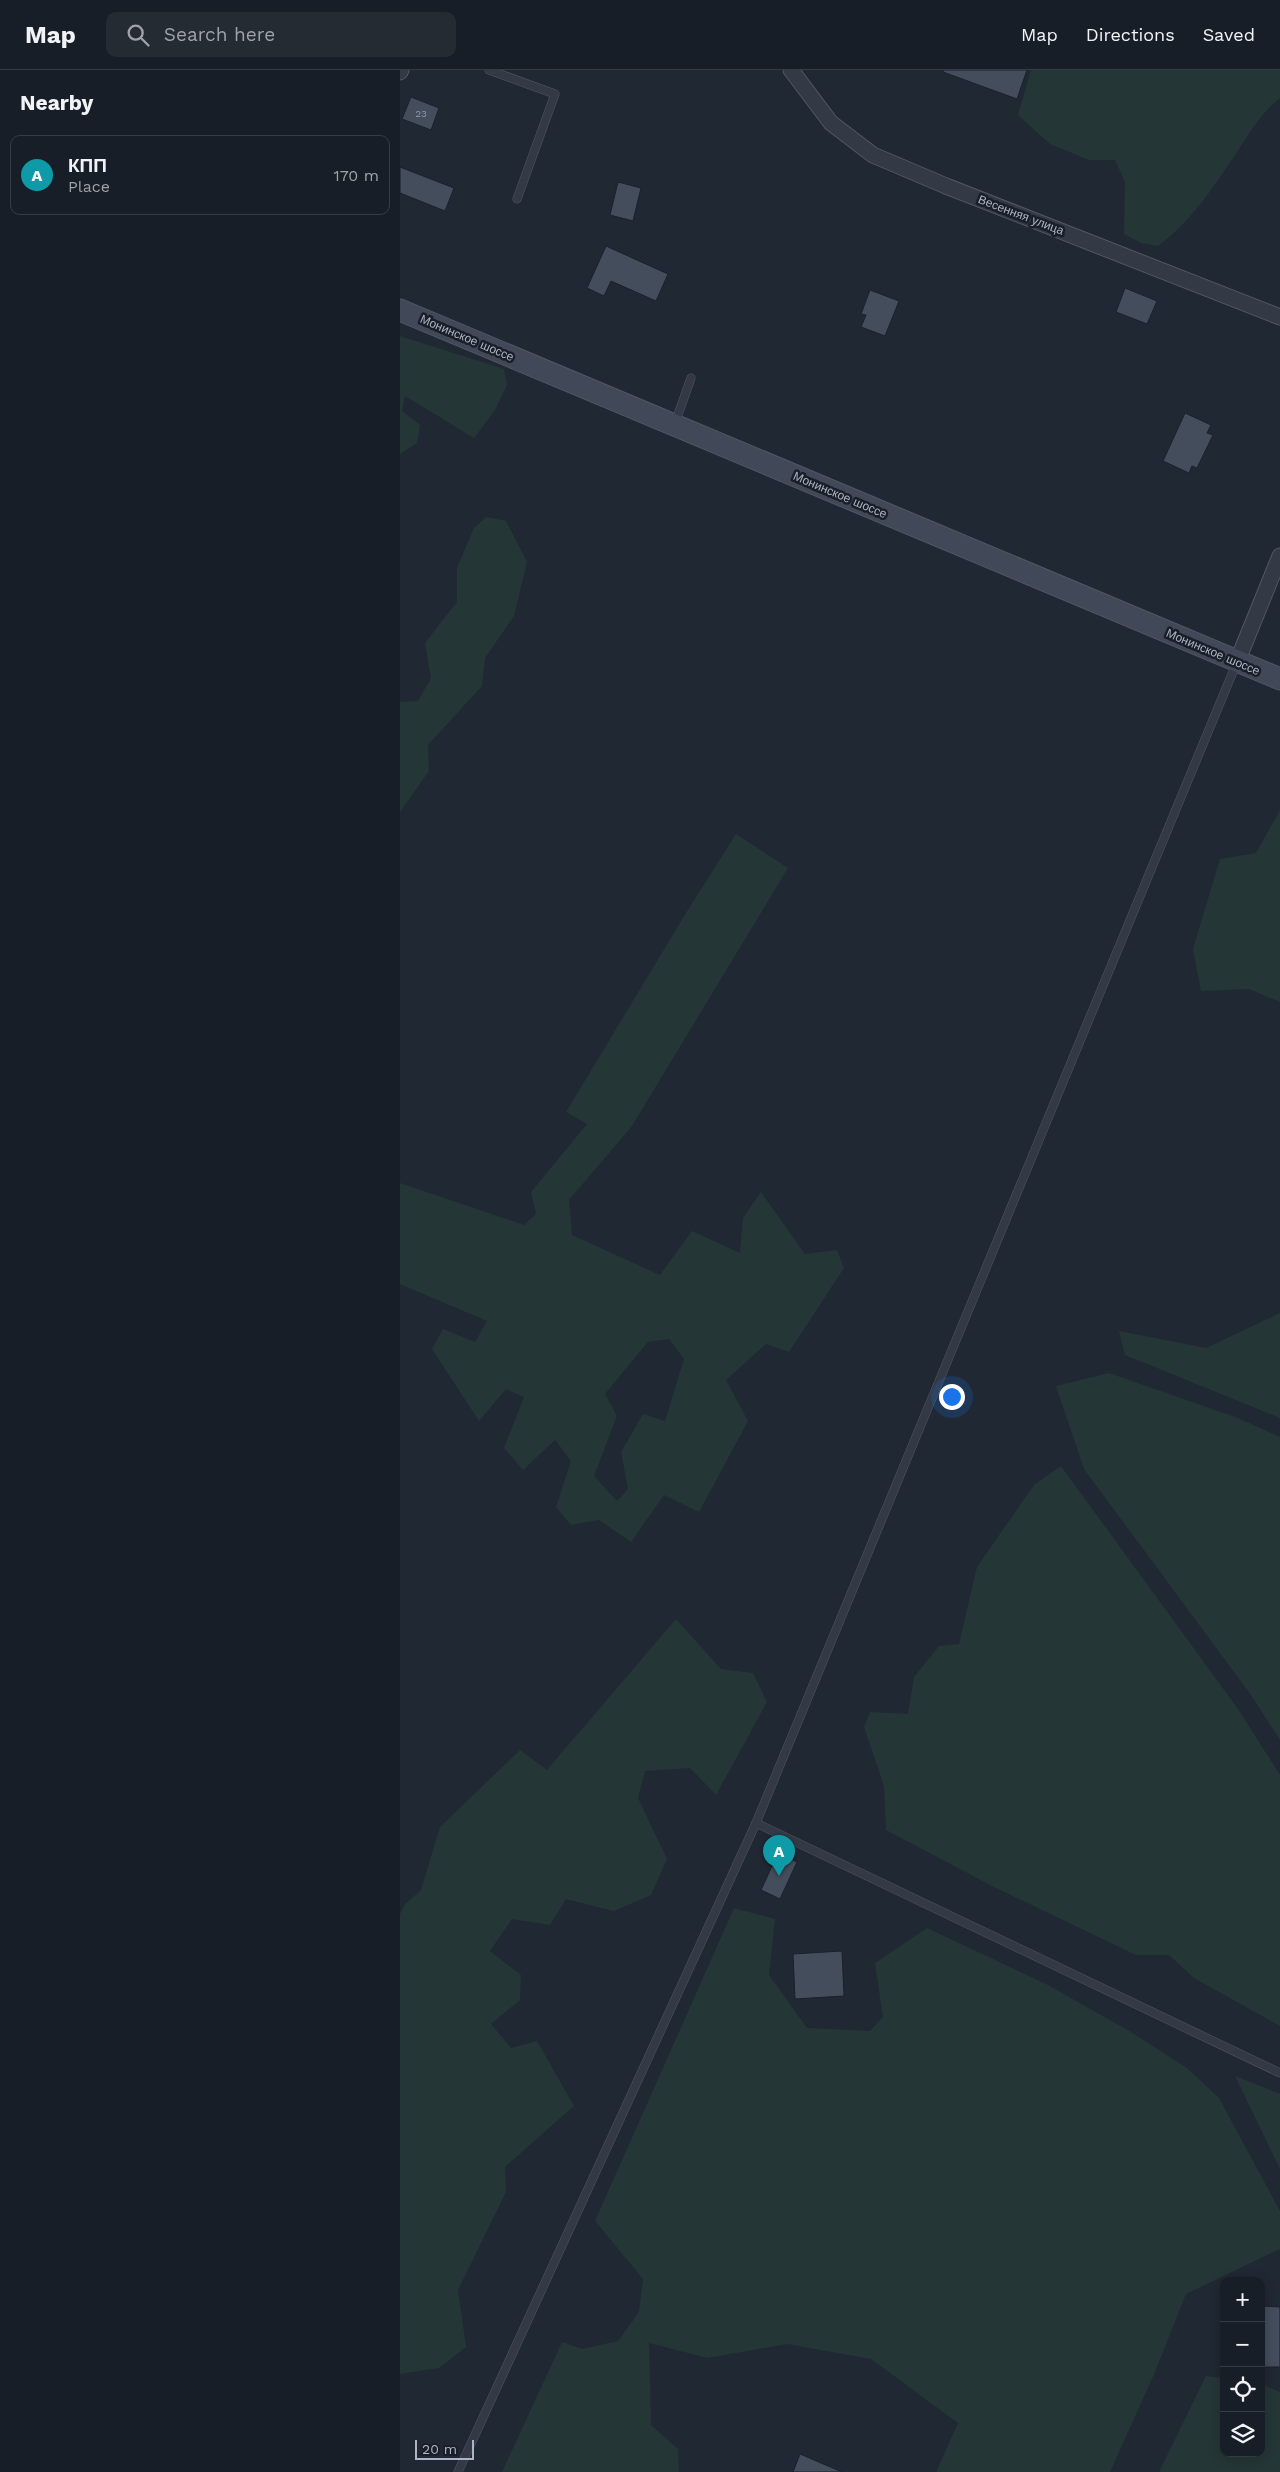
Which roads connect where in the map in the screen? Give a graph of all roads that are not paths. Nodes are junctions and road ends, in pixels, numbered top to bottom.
1 (489, 70) edge
2 (791, 70) edge
3 (518, 199) dead end
4 (400, 310) edge
5 (1280, 317) edge
6 (691, 378) dead end
7 (674, 425) junction
8 (1280, 556) edge
9 (1237, 662) junction
10 (1280, 679) edge
11 (756, 1823) junction
12 (1280, 2073) edge
13 (458, 2472) edge

1 - 3 lane
2 - 5 street, Весенняя улица
4 - 7 main road, Монинское шоссе
6 - 7 lane
7 - 9 main road, Монинское шоссе
8 - 9 street
9 - 10 main road, Монинское шоссе
9 - 11 lane
11 - 12 lane
11 - 13 lane

